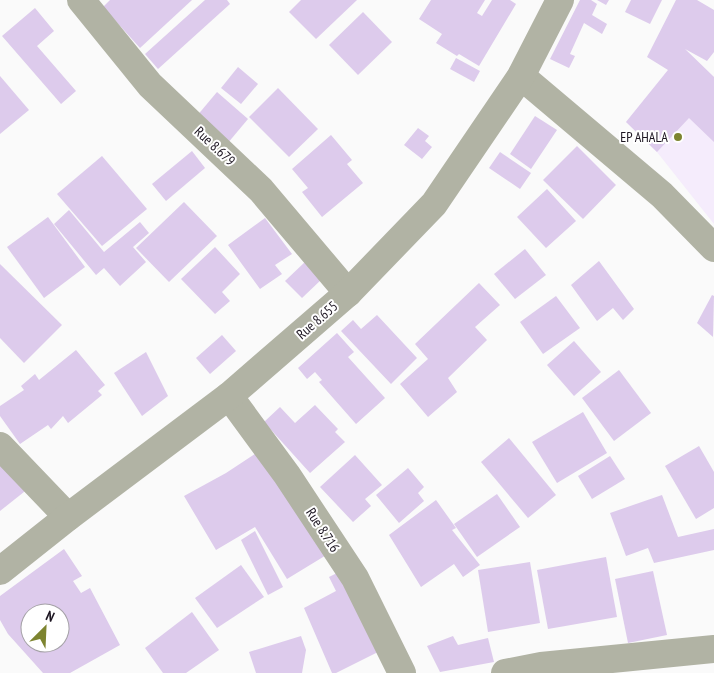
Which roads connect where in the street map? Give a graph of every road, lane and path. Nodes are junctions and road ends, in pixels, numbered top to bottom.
1 (81, 0) edge
2 (560, 0) edge
3 (521, 76) junction
4 (714, 248) edge
5 (348, 293) junction
6 (229, 396) junction
7 (0, 446) edge
8 (68, 517) junction
9 (0, 571) edge
10 (714, 649) edge
11 (402, 673) edge
12 (505, 673) edge

1 - 5 street, Rue 8.679
2 - 3 street, Rue 8.655
3 - 4 street
3 - 5 street, Rue 8.655
5 - 6 street, Rue 8.655
6 - 8 street, Rue 8.655
6 - 11 street, Rue 8.716
7 - 8 street
8 - 9 street, Rue 8.655
10 - 12 street

